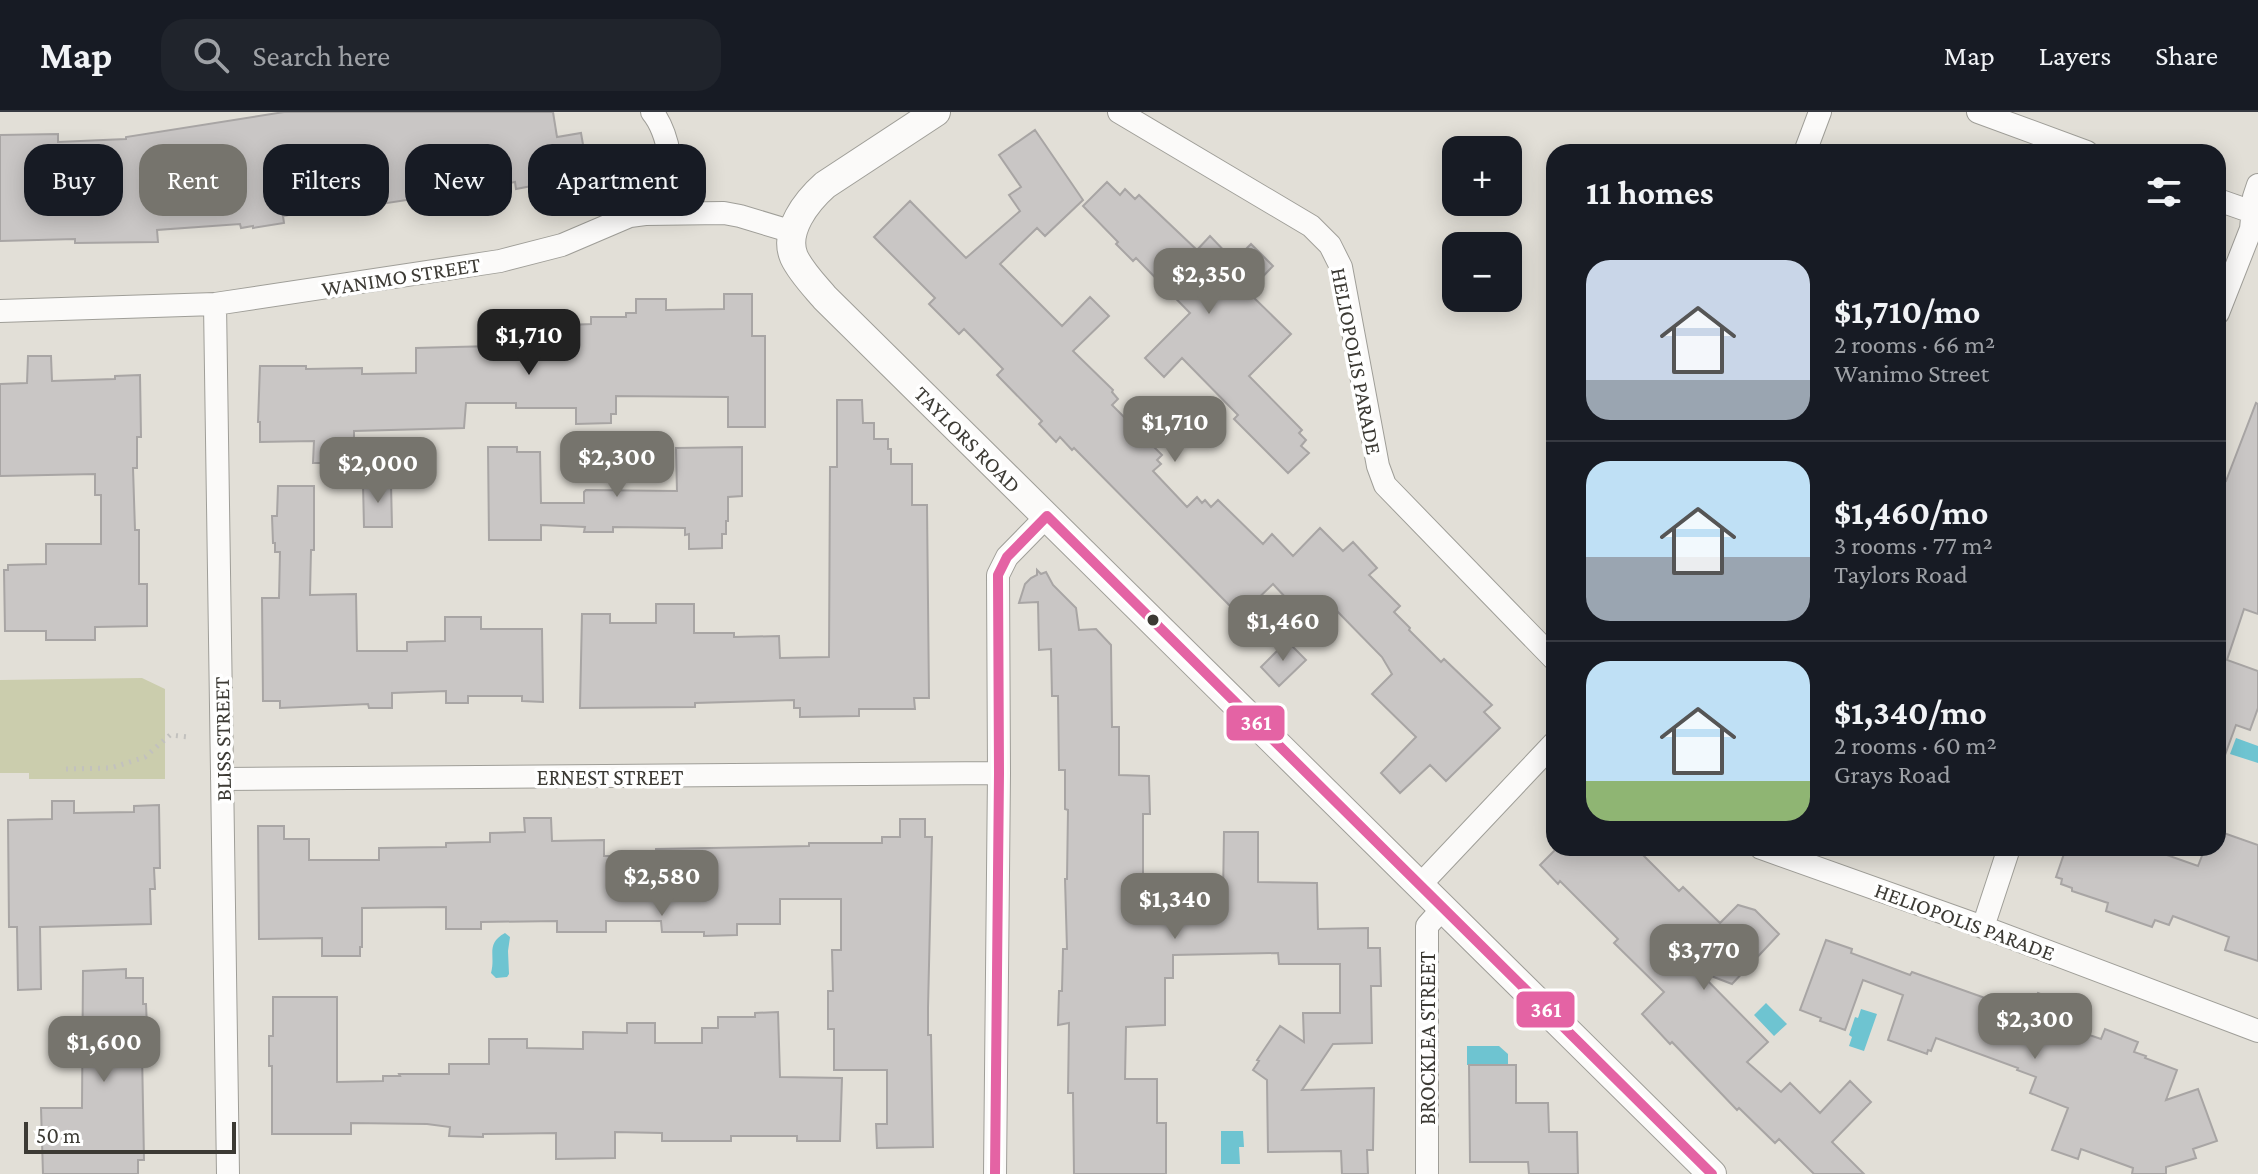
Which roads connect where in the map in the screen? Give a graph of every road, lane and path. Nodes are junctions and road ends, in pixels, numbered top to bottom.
1 (652, 112) edge
2 (936, 112) edge
3 (1119, 112) edge
4 (1820, 112) edge
5 (1978, 112) edge
6 (667, 144) edge
7 (1808, 144) edge
8 (2065, 144) edge
9 (2258, 185) edge
10 (2226, 203) edge
11 (706, 213) edge
12 (2255, 214) edge
13 (630, 216) edge
14 (793, 232) junction
15 (2226, 293) edge
16 (215, 304) junction
17 (0, 311) edge
18 (1047, 516) junction
19 (1546, 651) edge
20 (189, 737) dead end
21 (1546, 751) edge
22 (66, 769) dead end
23 (999, 773) junction
24 (222, 779) junction
25 (1783, 856) edge
26 (2006, 856) edge
27 (1421, 884) junction
28 (1443, 908) junction
29 (1983, 927) junction
30 (2258, 1031) edge
31 (228, 1174) edge
32 (995, 1174) edge
33 (1427, 1174) edge
34 (1712, 1174) edge

1 - 6 street
2 - 14 street
3 - 19 street, HELIOPOLIS PARADE
4 - 7 street
5 - 8 street
9 - 12 street
10 - 12 street
11 - 14 street, WANIMO STREET
12 - 15 street
13 - 16 street, WANIMO STREET
14 - 18 street, TAYLORS ROAD
16 - 17 street, WANIMO STREET
16 - 24 street, BLISS STREET
18 - 23 street
18 - 27 street, TAYLORS ROAD
20 - 22 path
21 - 27 street
23 - 24 street, ERNEST STREET
23 - 32 street
24 - 31 street, BLISS STREET
25 - 29 street, HELIOPOLIS PARADE
26 - 29 street
27 - 28 street, TAYLORS ROAD
28 - 33 street, BROCKLEA STREET
28 - 34 street, TAYLORS ROAD
29 - 30 street, HELIOPOLIS PARADE

